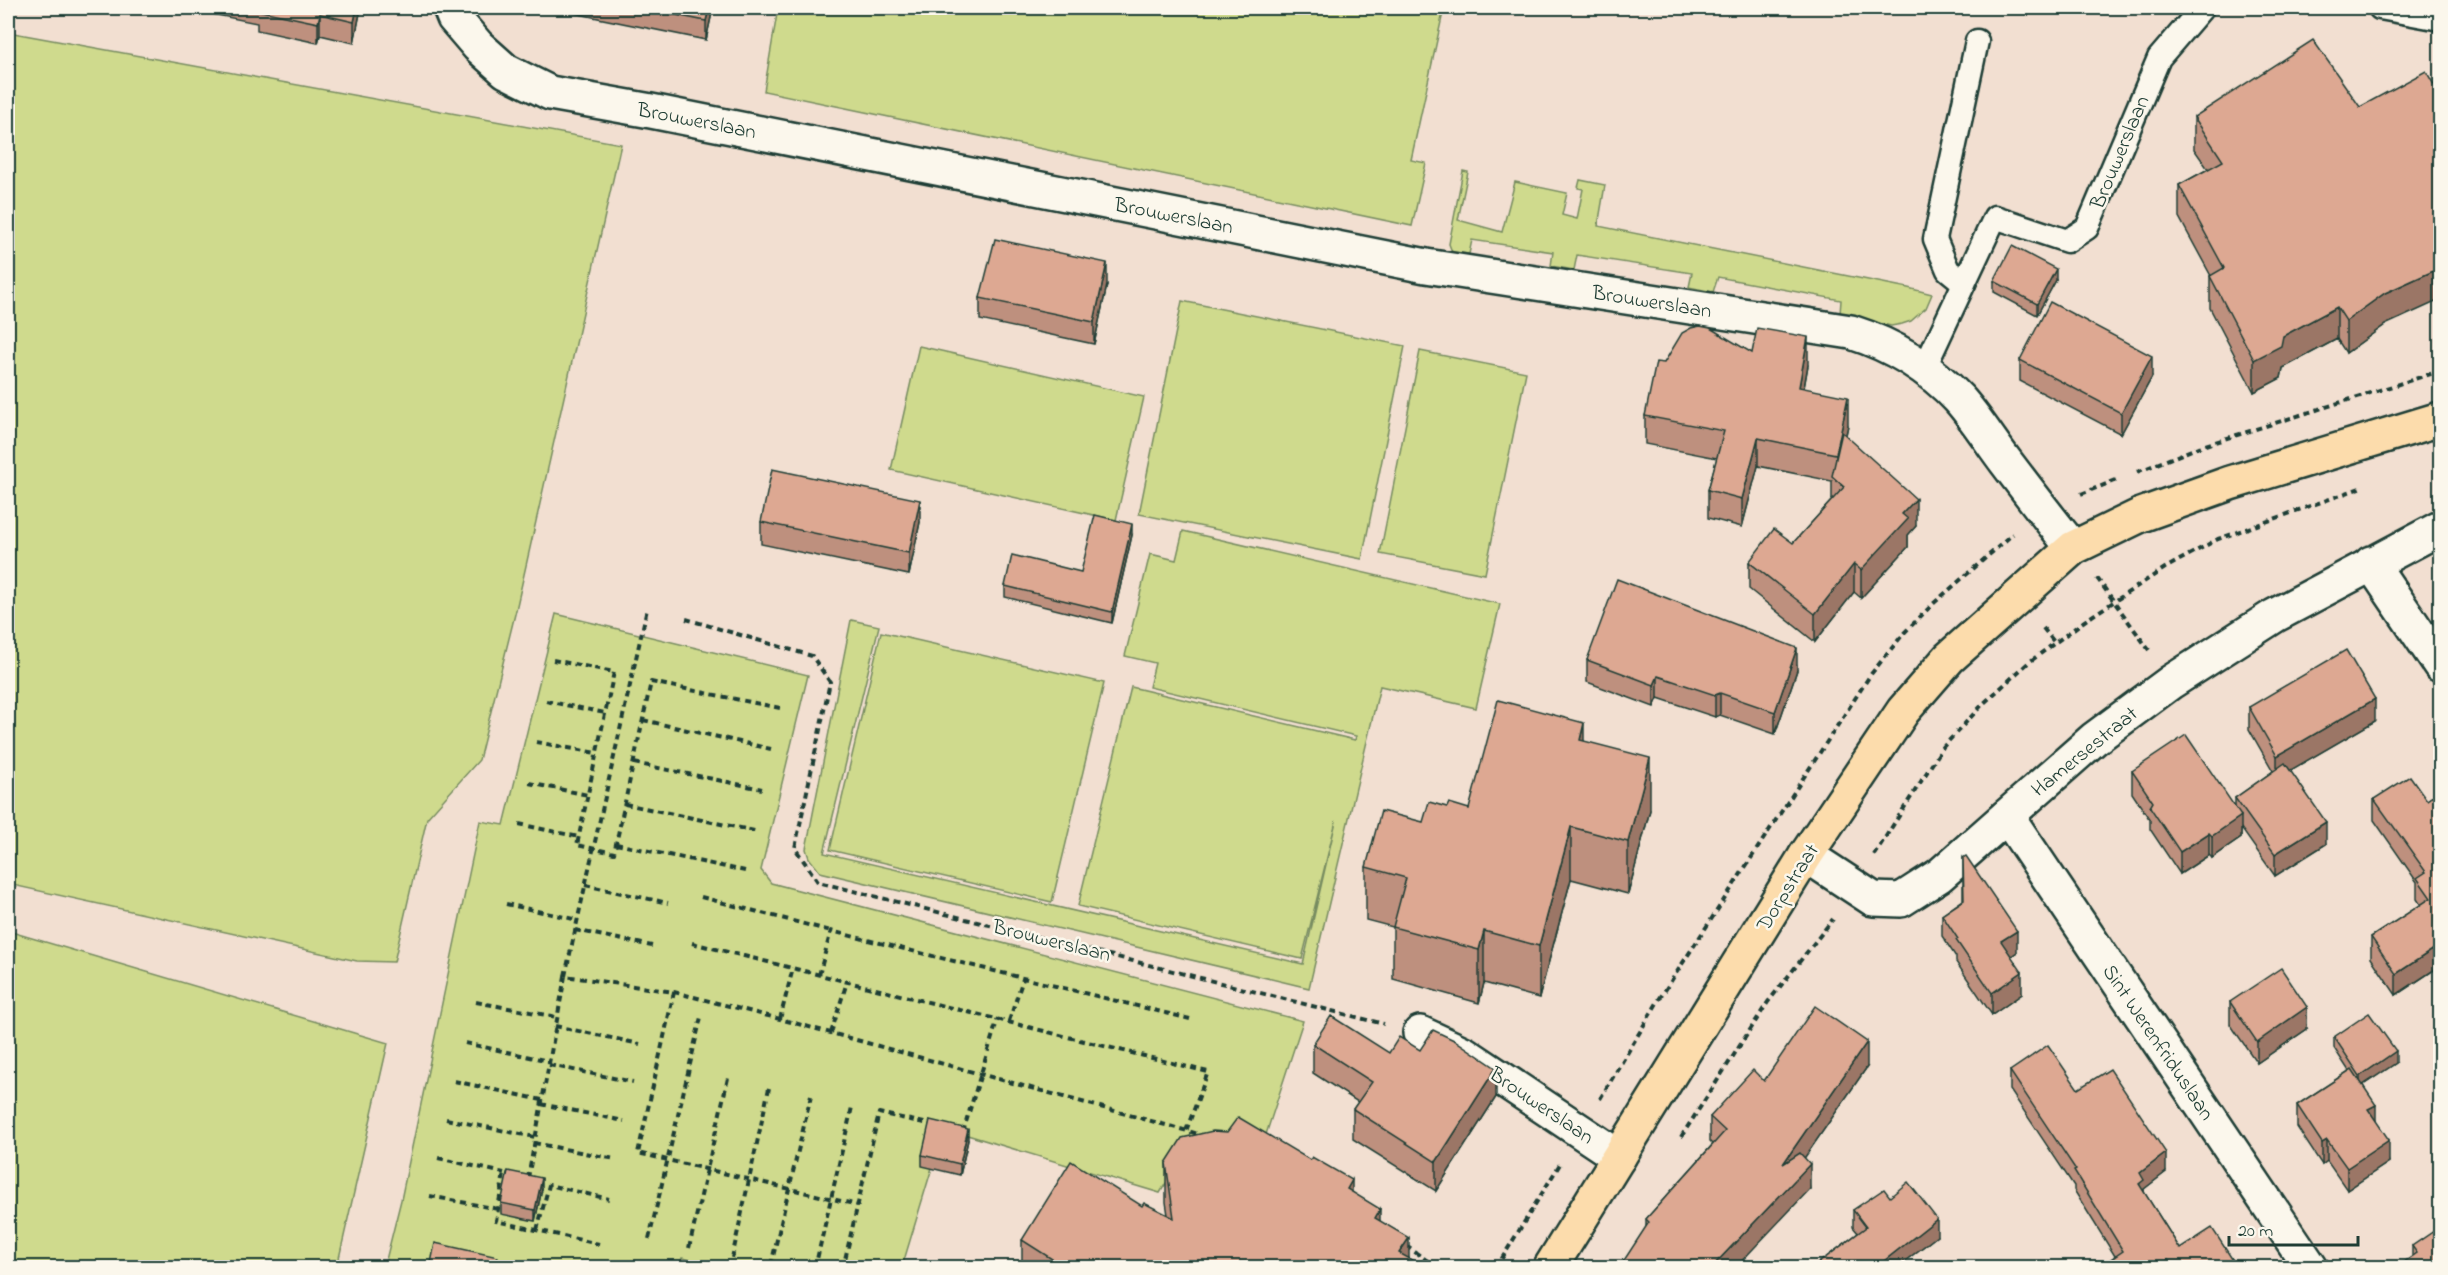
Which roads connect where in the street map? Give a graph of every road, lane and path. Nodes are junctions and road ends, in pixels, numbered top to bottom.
1 (450, 8) edge
2 (2202, 8) edge
3 (2380, 8) edge
4 (2440, 19) edge
5 (1977, 41) dead end
6 (1964, 283) junction
7 (1924, 369) junction
8 (2440, 419) edge
9 (2366, 485) dead end
10 (2440, 528) edge
11 (2073, 548) junction
12 (2372, 563) junction
13 (2114, 600) junction
14 (647, 609) dead end
15 (686, 619) dead end
16 (553, 660) dead end
17 (2440, 665) edge
18 (2171, 682) junction
19 (546, 701) dead end
20 (780, 708) dead end
21 (605, 713) junction
22 (643, 720) junction
23 (536, 742) dead end
24 (771, 749) dead end
25 (596, 753) junction
26 (634, 763) junction
27 (529, 783) dead end
28 (762, 789) dead end
29 (588, 795) junction
30 (625, 804) junction
31 (2007, 816) junction
32 (519, 824) dead end
33 (755, 831) dead end
34 (579, 837) junction
35 (616, 844) junction
36 (593, 848) junction
37 (1806, 855) junction
38 (745, 871) dead end
39 (585, 885) junction
40 (701, 897) dead end
41 (668, 903) dead end
42 (506, 904) dead end
43 (578, 920) junction
44 (575, 930) junction
45 (831, 931) junction
46 (692, 943) dead end
47 (652, 945) dead end
48 (793, 968) junction
49 (819, 975) junction
50 (565, 976) junction
51 (1023, 979) junction
52 (847, 982) junction
53 (674, 992) junction
54 (476, 1002) dead end
55 (557, 1017) junction
56 (701, 1017) dead end
57 (998, 1018) junction
58 (780, 1019) junction
59 (1190, 1019) dead end
60 (1010, 1021) junction
61 (555, 1026) junction
62 (831, 1033) junction
63 (1420, 1033) joint
64 (465, 1043) dead end
65 (640, 1044) dead end
66 (549, 1063) junction
67 (981, 1075) junction
68 (728, 1078) dead end
69 (454, 1081) dead end
70 (633, 1082) dead end
71 (769, 1088) dead end
72 (811, 1096) dead end
73 (542, 1102) junction
74 (852, 1107) dead end
75 (446, 1119) dead end
76 (624, 1121) dead end
77 (943, 1127) edge
78 (953, 1130) edge
79 (1186, 1131) junction
80 (535, 1137) junction
81 (1209, 1137) edge
82 (534, 1143) junction
83 (1619, 1157) junction
84 (438, 1158) dead end
85 (615, 1159) dead end
86 (667, 1160) junction
87 (708, 1169) junction
88 (504, 1173) junction
89 (516, 1176) edge
90 (749, 1179) junction
91 (549, 1185) junction
92 (789, 1188) junction
93 (430, 1196) dead end
94 (609, 1199) dead end
95 (831, 1199) junction
96 (858, 1205) junction
97 (498, 1209) junction
98 (537, 1230) junction
99 (649, 1239) dead end
100 (599, 1244) dead end
101 (1405, 1245) edge
102 (689, 1248) dead end
103 (732, 1258) dead end
104 (771, 1265) dead end
105 (815, 1268) edge
106 (843, 1268) edge
107 (1438, 1268) edge
108 (1550, 1268) edge
109 (2311, 1268) edge

1 - 7 street, Brouwerslaan
2 - 6 lane, Brouwerslaan
3 - 4 lane
5 - 6 lane
6 - 7 lane, Brouwerslaan
7 - 11 street, Brouwerslaan
8 - 11 main road
9 - 13 path
10 - 12 street, Hamersestraat
11 - 13 path
11 - 37 main road, Dorpstraat
12 - 17 street
12 - 18 street, Hamersestraat
13 - 18 path
14 - 36 path
15 - 63 path, Brouwerslaan
16 - 21 path
18 - 31 street, Hamersestraat
19 - 21 path
20 - 22 path
21 - 25 path
22 - 24 path
22 - 26 path
23 - 25 path
25 - 29 path
26 - 28 path
26 - 30 path
27 - 29 path
29 - 34 path
30 - 33 path
30 - 35 path
31 - 37 street, Hamersestraat
31 - 109 street, Sint Werenfriduslaan
32 - 34 path
34 - 36 path
35 - 36 path
35 - 38 path
36 - 39 path
37 - 83 main road, Dorpstraat
39 - 41 path
39 - 43 path
40 - 45 path
42 - 43 path
43 - 44 path
44 - 47 path
44 - 50 path
45 - 49 path
45 - 51 path
46 - 48 path
48 - 49 path
48 - 58 path
49 - 52 path
50 - 53 path
50 - 55 path
51 - 59 path
51 - 60 path
52 - 57 path
52 - 62 path
53 - 58 path
53 - 86 path
54 - 55 path
55 - 61 path
56 - 86 path
57 - 60 path
57 - 67 path
58 - 62 path
60 - 79 path
61 - 65 path
61 - 66 path
62 - 67 path
63 - 83 street, Brouwerslaan
64 - 66 path
66 - 70 path
66 - 73 path
67 - 78 path
67 - 79 path
68 - 87 path
69 - 73 path
71 - 90 path
72 - 92 path
73 - 76 path
73 - 80 path
74 - 95 path
75 - 80 path
77 - 96 path
79 - 81 path
80 - 82 path
82 - 85 path
82 - 91 path
83 - 108 main road, Dorpstraat
84 - 88 path
86 - 87 path
86 - 99 path
87 - 90 path
87 - 102 path
88 - 89 path
88 - 97 path
90 - 92 path
90 - 103 path
91 - 94 path
91 - 98 path
92 - 95 path
92 - 104 path
93 - 97 path
95 - 96 path
95 - 105 path
96 - 106 path
97 - 98 path
98 - 100 path
101 - 107 path

